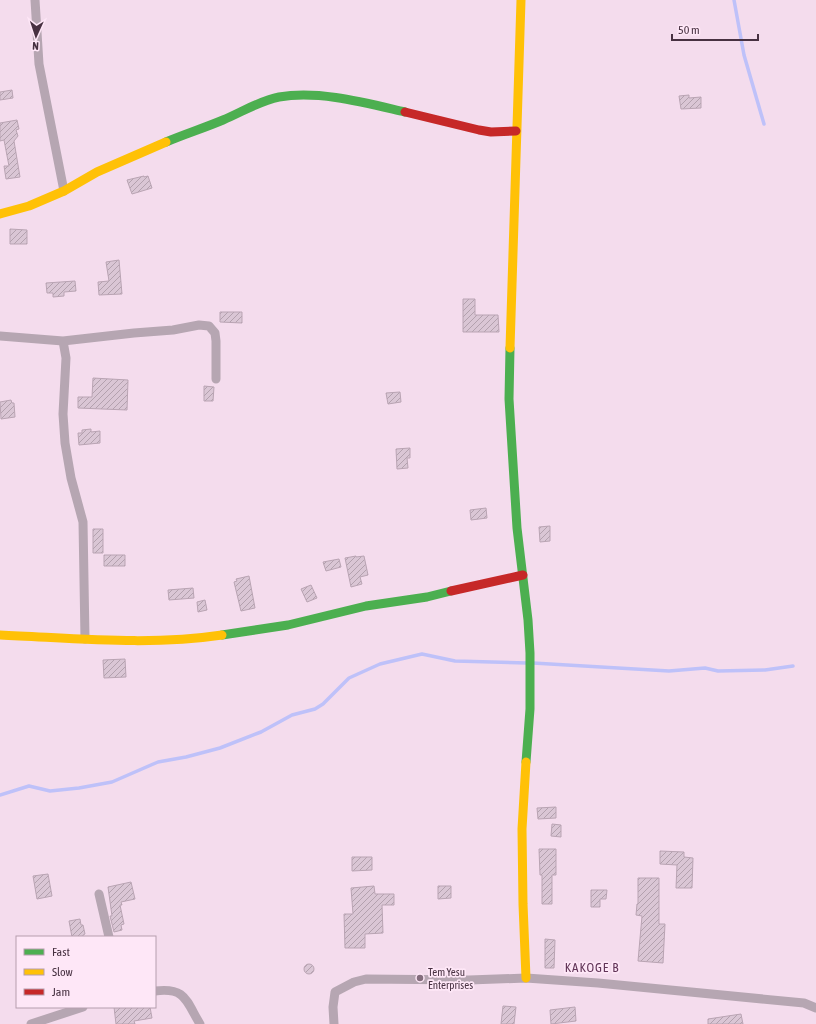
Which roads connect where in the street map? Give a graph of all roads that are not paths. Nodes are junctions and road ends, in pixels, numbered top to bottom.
1 (35, 0) edge
2 (521, 0) edge
3 (516, 131) junction
4 (64, 190) junction
5 (0, 214) edge
6 (0, 336) edge
7 (63, 341) junction
8 (216, 378) dead end
9 (523, 575) junction
10 (0, 635) edge
11 (85, 639) junction
12 (99, 894) dead end
13 (109, 936) edge
14 (526, 978) junction
15 (156, 991) edge
16 (80, 1008) edge
17 (816, 1008) edge
18 (31, 1024) edge
19 (200, 1024) edge
20 (334, 1024) edge

1 - 4 street
2 - 3 street
3 - 4 street
3 - 9 street
4 - 5 street
6 - 7 street
7 - 8 street
7 - 11 street
9 - 11 street
9 - 14 street
10 - 11 street
12 - 13 street
14 - 17 street
14 - 20 street
15 - 19 street
16 - 18 street

